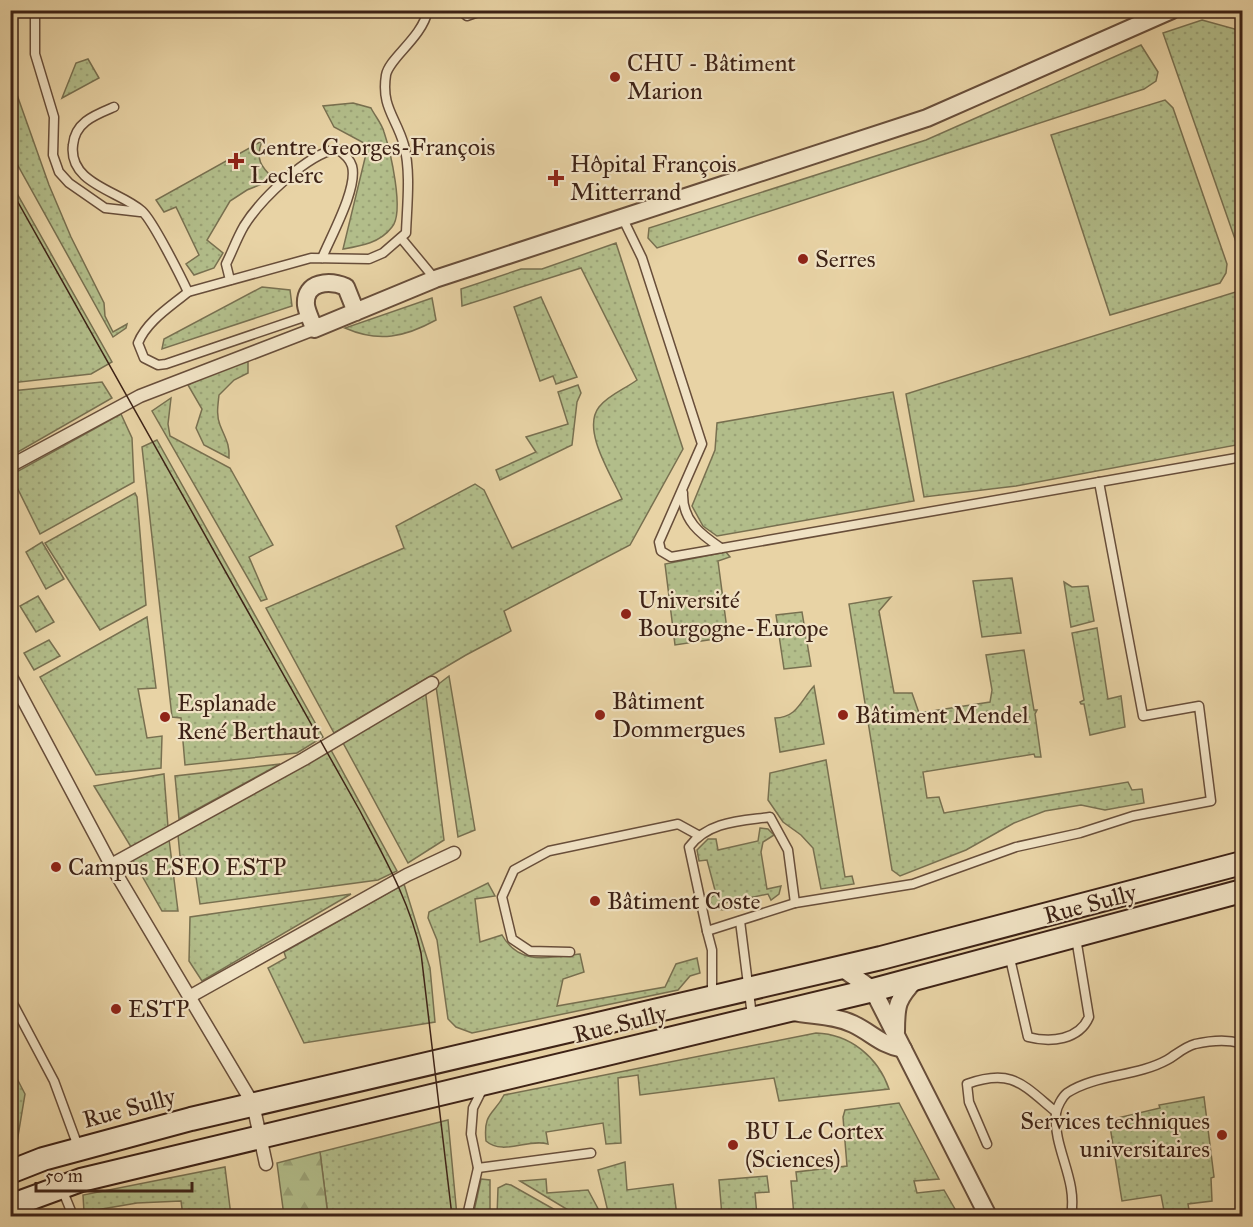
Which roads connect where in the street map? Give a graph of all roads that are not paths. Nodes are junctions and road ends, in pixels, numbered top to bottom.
1 (35, 10) edge
2 (428, 10) edge
3 (460, 10) edge
4 (484, 10) edge
5 (1163, 12) edge
6 (114, 107) dead end
7 (143, 212) junction
8 (623, 219) junction
9 (400, 238) junction
10 (322, 258) junction
11 (435, 279) junction
12 (230, 280) junction
13 (188, 292) junction
14 (356, 312) junction
15 (312, 322) junction
16 (1242, 457) edge
17 (10, 466) edge
18 (1099, 482) junction
19 (683, 488) junction
20 (721, 548) junction
21 (10, 675) edge
22 (432, 683) dead end
23 (698, 835) junction
24 (454, 852) dead end
25 (1242, 863) edge
26 (111, 865) junction
27 (1242, 891) edge
28 (795, 903) junction
29 (740, 921) junction
30 (708, 931) junction
31 (1075, 936) junction
32 (570, 952) dead end
33 (1009, 954) junction
34 (842, 968) junction
35 (915, 979) junction
36 (748, 990) junction
37 (873, 990) junction
38 (189, 997) junction
39 (712, 998) junction
40 (10, 999) edge
41 (789, 1011) junction
42 (752, 1020) junction
43 (899, 1042) junction
44 (1242, 1047) edge
45 (484, 1085) junction
46 (253, 1104) junction
47 (1056, 1112) junction
48 (262, 1138) junction
49 (987, 1144) dead end
50 (79, 1149) junction
51 (591, 1153) dead end
52 (266, 1164) dead end
53 (478, 1168) junction
54 (10, 1173) edge
55 (60, 1185) junction
56 (10, 1206) edge
57 (73, 1216) edge
58 (467, 1216) edge
59 (988, 1216) edge
60 (1071, 1216) edge

1 - 7 lane
2 - 9 lane
3 - 4 lane
5 - 8 street
6 - 7 lane
7 - 13 lane
8 - 11 street
8 - 19 lane
9 - 10 lane
9 - 11 lane
10 - 12 lane
10 - 12 lane
11 - 14 street
12 - 13 lane
13 - 15 lane
14 - 15 street
14 - 15 street
15 - 17 street
16 - 18 lane
18 - 20 lane
18 - 28 lane
19 - 20 lane
19 - 20 lane
21 - 26 street
22 - 26 street
23 - 28 lane
23 - 30 lane
23 - 32 lane
24 - 38 street
25 - 34 main road, Rue Sully
26 - 38 street
27 - 31 main road, Rue Sully
28 - 29 lane
29 - 30 lane
29 - 36 lane
30 - 39 lane
31 - 33 main road, Rue Sully
31 - 33 lane
33 - 35 main road, Rue Sully
34 - 36 main road, Rue Sully
34 - 37 street
35 - 37 main road, Rue Sully
35 - 43 street
36 - 39 main road, Rue Sully
36 - 42 lane
37 - 41 main road, Rue Sully
37 - 43 street
38 - 46 street
39 - 46 main road, Rue Sully
40 - 50 lane
41 - 42 main road, Rue Sully
41 - 43 street
42 - 45 main road, Rue Sully
43 - 59 street
44 - 47 lane
45 - 48 main road, Rue Sully
45 - 53 lane
46 - 48 street
46 - 50 main road, Rue Sully
47 - 49 lane
47 - 60 lane
48 - 52 street
48 - 55 main road, Rue Sully
50 - 54 main road, Rue Sully
51 - 53 lane
53 - 58 lane
55 - 56 main road, Rue Sully
55 - 57 lane

